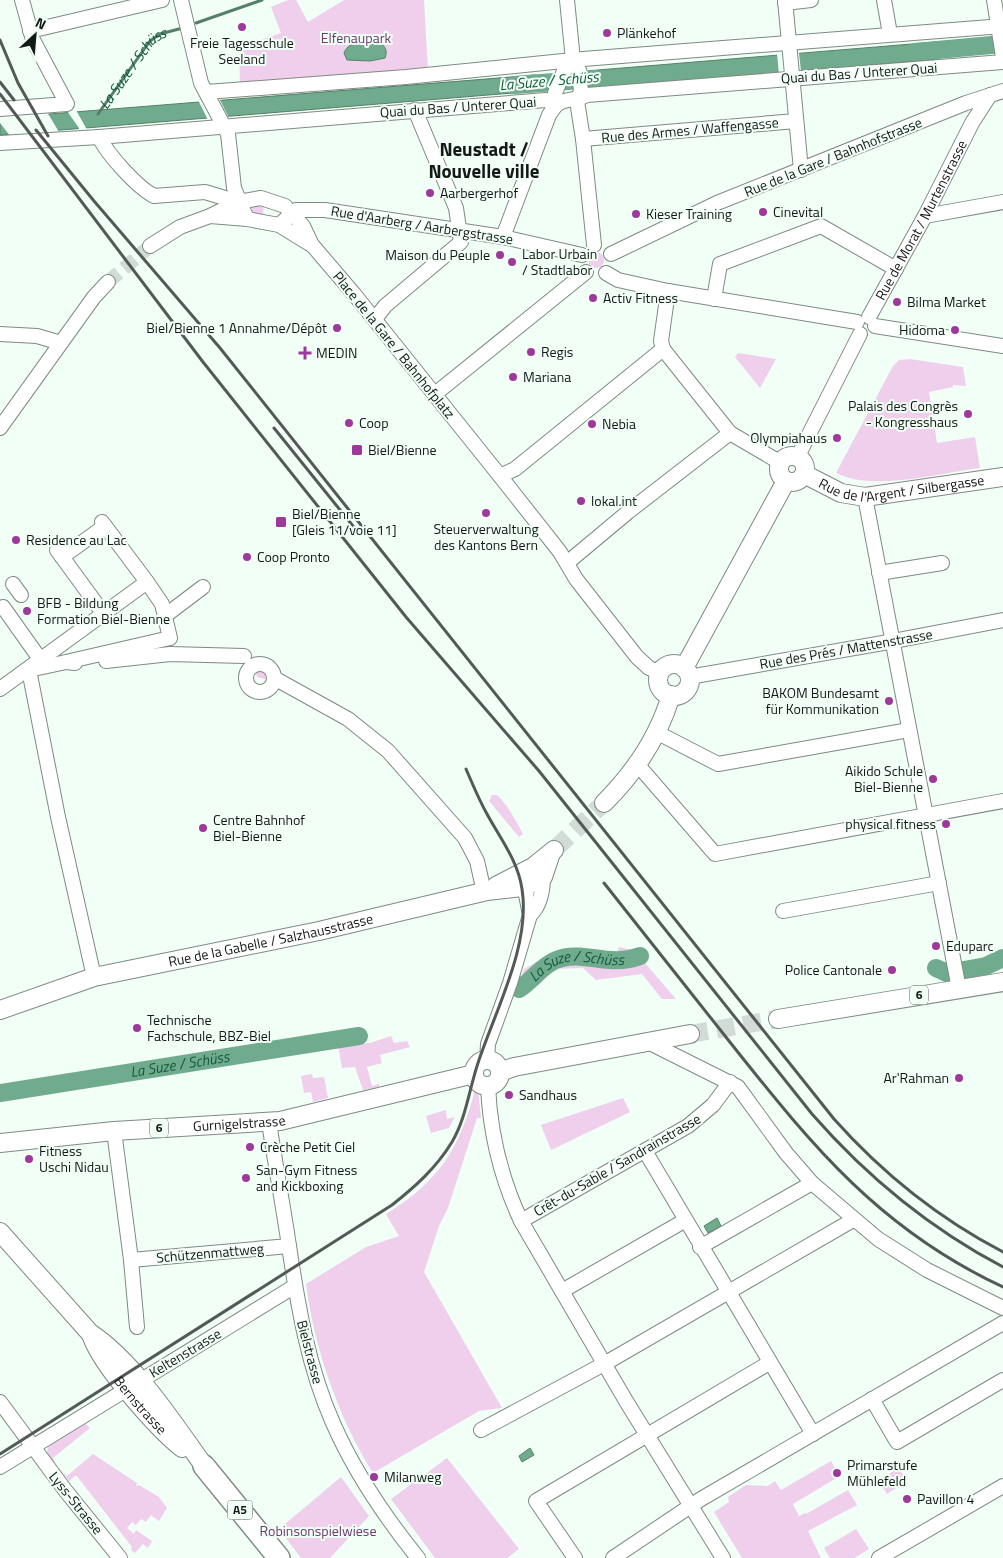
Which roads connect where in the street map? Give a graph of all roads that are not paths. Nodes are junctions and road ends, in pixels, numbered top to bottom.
1 (22, 0) edge
2 (162, 0) edge
3 (567, 0) edge
4 (811, 0) edge
5 (884, 0) edge
6 (994, 0) edge
7 (785, 1) edge
8 (183, 6) edge
9 (1000, 29) edge
10 (30, 31) junction
11 (890, 34) junction
12 (789, 48) junction
13 (1003, 56) edge
14 (1003, 62) edge
15 (576, 65) junction
16 (792, 75) junction
17 (214, 92) junction
18 (996, 93) edge
19 (579, 95) junction
20 (556, 98) junction
21 (0, 109) edge
22 (415, 110) junction
23 (796, 121) junction
24 (221, 122) junction
25 (100, 137) junction
26 (584, 139) junction
27 (0, 143) edge
28 (801, 170) junction
29 (238, 202) junction
30 (1003, 202) edge
31 (291, 212) junction
32 (210, 216) junction
33 (925, 216) junction
34 (247, 219) junction
35 (279, 225) junction
36 (461, 231) junction
37 (504, 238) junction
38 (594, 245) junction
39 (150, 246) tunnel mouth
40 (313, 246) junction
41 (611, 254) junction
42 (582, 255) junction
43 (896, 269) junction
44 (586, 272) junction
45 (606, 273) junction
46 (108, 282) tunnel mouth
47 (672, 289) junction
48 (714, 299) junction
49 (375, 319) junction
50 (865, 325) junction
51 (0, 334) edge
52 (61, 344) junction
53 (1003, 346) edge
54 (663, 349) junction
55 (435, 394) junction
56 (0, 428) edge
57 (730, 433) junction
58 (789, 460) junction
59 (804, 474) junction
60 (500, 476) junction
61 (1003, 477) edge
62 (786, 481) junction
63 (865, 497) junction
64 (942, 562) dead end
65 (567, 563) junction
66 (879, 573) junction
67 (147, 582) junction
68 (203, 586) dead end
69 (3, 607) dead end
70 (103, 613) junction
71 (166, 615) junction
72 (1003, 620) edge
73 (892, 642) junction
74 (244, 656) dead end
75 (40, 659) junction
76 (66, 662) junction
77 (29, 670) junction
78 (687, 672) junction
79 (660, 673) junction
80 (274, 678) dead end
81 (0, 690) edge
82 (671, 695) junction
83 (909, 730) junction
84 (656, 732) junction
85 (637, 764) junction
86 (1003, 801) edge
87 (604, 803) tunnel mouth
88 (925, 816) junction
89 (553, 851) tunnel mouth
90 (538, 872) junction
91 (939, 883) junction
92 (527, 885) junction
93 (485, 891) junction
94 (783, 912) dead end
95 (530, 915) junction
96 (94, 977) junction
97 (1003, 982) edge
98 (959, 989) junction
99 (0, 1010) edge
100 (778, 1019) tunnel mouth
101 (690, 1034) tunnel mouth
102 (648, 1042) junction
103 (493, 1066) junction
104 (474, 1074) junction
105 (730, 1082) junction
106 (488, 1086) junction
107 (269, 1122) junction
108 (114, 1131) junction
109 (0, 1144) edge
110 (645, 1151) junction
111 (812, 1183) junction
112 (853, 1220) junction
113 (521, 1221) junction
114 (684, 1221) junction
115 (0, 1232) edge
116 (289, 1246) junction
117 (700, 1247) junction
118 (131, 1260) junction
119 (295, 1286) junction
120 (562, 1291) junction
121 (727, 1293) junction
122 (1003, 1308) edge
123 (1003, 1323) edge
124 (137, 1326) dead end
125 (769, 1363) junction
126 (604, 1364) junction
127 (1003, 1380) edge
128 (133, 1385) junction
129 (872, 1399) junction
130 (0, 1402) edge
131 (6, 1416) edge
132 (481, 1430) dead end
133 (646, 1434) junction
134 (813, 1434) junction
135 (32, 1447) junction
136 (204, 1466) joint
137 (0, 1467) edge
138 (1003, 1486) edge
139 (692, 1506) junction
140 (884, 1557) edge
141 (120, 1558) edge
142 (279, 1558) edge
143 (418, 1558) edge
144 (575, 1558) edge
145 (613, 1558) edge
146 (723, 1558) edge

1 - 10 street
2 - 10 street
3 - 15 street
4 - 7 street
5 - 11 street
6 - 9 street
7 - 12 street
8 - 17 street
9 - 11 street
9 - 13 street
10 - 21 street
11 - 12 street
12 - 15 street
12 - 16 street
14 - 16 street, Quai du Bas / Unterer Quai
15 - 17 street
15 - 19 street
15 - 20 street
16 - 19 street, Quai du Bas / Unterer Quai
16 - 23 street
17 - 24 street
18 - 28 street, Rue de la Gare / Bahnhofstrasse
18 - 33 street, Rue de Morat / Murtenstrasse
19 - 20 street, Quai du Bas / Unterer Quai
19 - 26 street
20 - 22 street, Quai du Bas / Unterer Quai
20 - 37 street
22 - 24 street, Quai du Bas / Unterer Quai
22 - 36 street
23 - 26 street, Rue des Armes / Waffengasse
23 - 28 street
24 - 25 street, Quai du Bas / Unterer Quai
24 - 29 street
25 - 27 street, Quai du Bas / Unterer Quai
25 - 29 street
26 - 38 street
28 - 41 street, Rue de la Gare / Bahnhofstrasse
29 - 31 street
29 - 32 street
29 - 34 street
30 - 33 street
31 - 35 street
31 - 36 street, Rue d'Aarberg / Aarbergstrasse
31 - 40 street
32 - 34 street
32 - 39 street
33 - 43 street, Rue de Morat / Murtenstrasse
34 - 35 street
35 - 40 street, Place de la Gare / Bahnhofplatz
36 - 37 street, Rue d'Aarberg / Aarbergstrasse
36 - 49 street
37 - 42 street, Rue d'Aarberg / Aarbergstrasse
38 - 41 street
38 - 42 street
40 - 49 street, Place de la Gare / Bahnhofplatz
41 - 45 street
42 - 44 street
43 - 48 street
43 - 50 street, Rue de Morat / Murtenstrasse
44 - 45 street
44 - 55 street
45 - 47 street
46 - 52 street
47 - 48 street
47 - 54 street
48 - 50 street
49 - 55 street, Place de la Gare / Bahnhofplatz
50 - 53 street
50 - 58 street, Rue de Morat / Murtenstrasse
51 - 52 street
52 - 56 street
54 - 57 street
54 - 60 street
55 - 60 street, Place de la Gare / Bahnhofplatz
57 - 58 street
57 - 65 street
58 - 59 main road
58 - 62 main road
59 - 62 main road
59 - 63 main road, Rue de l'Argent / Silbergasse
60 - 65 street, Place de la Gare / Bahnhofplatz
61 - 63 main road, Rue de l'Argent / Silbergasse
62 - 78 main road
63 - 66 street
64 - 66 street
65 - 79 street, Place de la Gare / Bahnhofplatz
66 - 73 street
67 - 70 street
67 - 70 street
67 - 71 street
68 - 71 street
69 - 75 street
70 - 75 street
71 - 76 street
72 - 73 street, Rue des Prés / Mattenstrasse
73 - 78 street, Rue des Prés / Mattenstrasse
73 - 83 street
74 - 76 street
75 - 77 street
76 - 77 street
77 - 81 street
77 - 96 street
78 - 79 main road
78 - 82 main road
79 - 82 main road
80 - 93 street
82 - 84 main road
83 - 84 street
83 - 88 street
84 - 85 main road
85 - 87 main road
85 - 88 street
86 - 88 street
88 - 91 street
89 - 90 main road
90 - 92 main road, Rue de la Gabelle / Salzhausstrasse
90 - 93 main road
90 - 95 street
91 - 94 street
91 - 98 street
92 - 93 main road, Rue de la Gabelle / Salzhausstrasse
92 - 95 street
93 - 96 main road, Rue de la Gabelle / Salzhausstrasse
95 - 103 street
96 - 99 main road, Rue de la Gabelle / Salzhausstrasse
97 - 98 main road, 6
98 - 100 main road, 6
101 - 102 main road
102 - 103 main road
102 - 105 street
103 - 104 main road
103 - 106 main road
104 - 106 main road
104 - 107 main road, Gurnigelstrasse / 6
105 - 110 street, Crêt-du-Sable / Sandrainstrasse
105 - 111 street
106 - 113 street
107 - 108 main road, Gurnigelstrasse / 6
107 - 116 street, Bielstrasse
108 - 109 main road, Gurnigelstrasse / 6
108 - 118 street
110 - 113 street, Crêt-du-Sable / Sandrainstrasse
110 - 114 street
111 - 112 street
111 - 117 street
112 - 121 street
112 - 122 street
113 - 120 street
114 - 117 street
114 - 120 street
115 - 128 main road, Bernstrasse
116 - 118 street, Schützenmattweg
116 - 119 street, Bielstrasse
117 - 121 street
118 - 124 street
119 - 128 street, Keltenstrasse
119 - 143 street, Bielstrasse
120 - 126 street
121 - 125 street
121 - 126 street
123 - 129 street
125 - 133 street
125 - 134 street
126 - 132 street
126 - 133 street
127 - 129 street
128 - 135 street, Keltenstrasse
128 - 136 main road, Bernstrasse
129 - 134 street
130 - 131 street, Lyss-Strasse
131 - 135 street, Lyss-Strasse
133 - 139 street
133 - 144 street
134 - 139 street
135 - 137 street, Keltenstrasse
135 - 141 street, Lyss-Strasse
136 - 142 highway, Bernstrasse / A5
138 - 140 street
139 - 145 street
139 - 146 street

